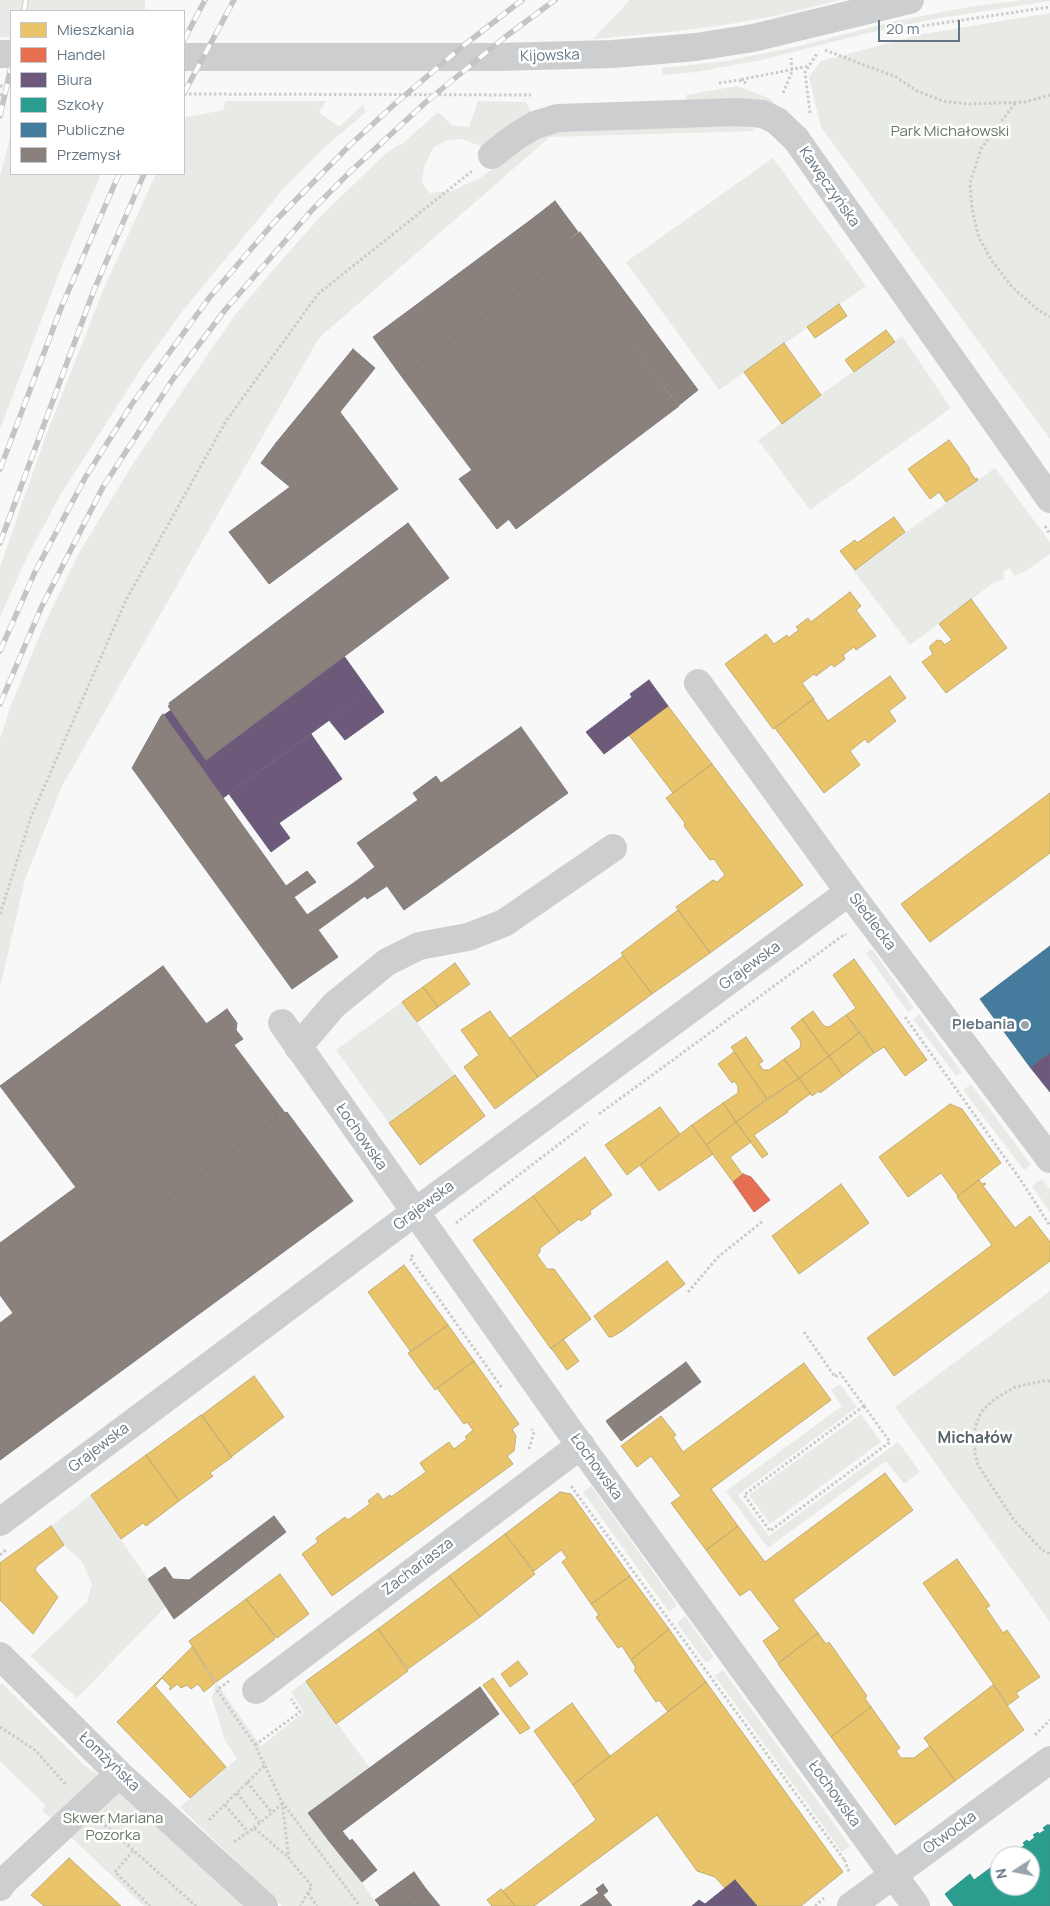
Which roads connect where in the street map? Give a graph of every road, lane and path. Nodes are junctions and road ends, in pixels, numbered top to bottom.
1 (910, 0) edge
2 (1050, 7) edge
3 (916, 27) dead end
4 (834, 48) dead end
5 (825, 50) junction
6 (809, 54) dead end
7 (800, 56) dead end
8 (185, 57) edge
9 (809, 66) dead end
10 (792, 69) junction
11 (738, 80) junction
12 (710, 84) dead end
13 (747, 84) dead end
14 (185, 94) edge
15 (538, 95) dead end
16 (1050, 95) edge
17 (1015, 103) junction
18 (802, 107) dead end
19 (809, 110) dead end
20 (773, 118) junction
21 (492, 155) joint
22 (1050, 316) edge
23 (1050, 499) edge
24 (698, 683) dead end
25 (613, 848) dead end
26 (849, 892) junction
27 (0, 914) edge
28 (851, 941) dead end
29 (900, 1010) dead end
30 (282, 1023) dead end
31 (298, 1047) junction
32 (1050, 1159) edge
33 (415, 1212) junction
34 (763, 1221) dead end
35 (1050, 1226) edge
36 (434, 1239) junction
37 (688, 1292) dead end
38 (804, 1332) dead end
39 (1050, 1381) edge
40 (506, 1393) dead end
41 (864, 1406) junction
42 (528, 1424) dead end
43 (581, 1445) junction
44 (527, 1454) dead end
45 (565, 1486) dead end
46 (0, 1522) edge
47 (1050, 1554) edge
48 (0, 1656) edge
49 (244, 1684) joint
50 (287, 1694) dead end
51 (1050, 1720) edge
52 (0, 1727) edge
53 (1033, 1738) dead end
54 (255, 1745) junction
55 (1050, 1760) edge
56 (265, 1765) junction
57 (119, 1774) junction
58 (247, 1782) junction
59 (237, 1792) junction
60 (282, 1803) junction
61 (225, 1805) junction
62 (85, 1806) junction
63 (272, 1813) junction
64 (260, 1823) junction
65 (203, 1826) dead end
66 (254, 1828) junction
67 (248, 1832) junction
68 (870, 1844) junction
69 (227, 1848) dead end
70 (133, 1852) junction
71 (289, 1859) junction
72 (845, 1861) junction
73 (850, 1874) dead end
74 (893, 1874) junction
75 (0, 1887) edge
76 (308, 1893) junction
77 (150, 1906) edge
78 (196, 1906) edge
79 (264, 1906) edge
80 (300, 1906) edge
81 (317, 1906) edge
82 (360, 1906) edge
83 (851, 1906) edge
84 (916, 1906) edge

1 - 8 street, Kijowska
2 - 3 path
4 - 5 path
5 - 6 path
5 - 17 path
7 - 10 path
9 - 10 path
10 - 11 path
10 - 20 path
11 - 12 path
11 - 13 path
14 - 15 path
16 - 17 path
17 - 22 path
18 - 19 path
20 - 21 street
20 - 23 street, Kawęczyńska
21 - 27 path
24 - 26 street, Siedlecka
25 - 31 street
26 - 32 street, Siedlecka
26 - 33 street, Grajewska
28 - 36 path
29 - 35 path
30 - 31 street, Łochowska
31 - 33 street, Łochowska
33 - 36 street, Łochowska
33 - 46 street, Grajewska
34 - 37 path
36 - 40 path
36 - 43 street, Łochowska
38 - 41 path
39 - 47 path
41 - 41 path
42 - 44 path
43 - 49 street, Zachariasza
43 - 68 street, Łochowska
45 - 72 path
48 - 57 street, Łomżyńska
49 - 54 path
50 - 54 path
51 - 53 path
52 - 62 path
54 - 56 path
55 - 74 street, Otwocka
56 - 58 path
56 - 60 path
57 - 62 street
57 - 79 street, Łomżyńska
58 - 59 path
58 - 63 path
59 - 61 path
59 - 64 path
60 - 63 path
60 - 71 path
60 - 82 path
61 - 65 path
61 - 67 path
62 - 70 path
62 - 75 street
63 - 64 path
64 - 66 path
66 - 67 path
66 - 71 path
67 - 69 path
68 - 72 path
68 - 74 street, Łochowska
70 - 77 path
70 - 78 path
71 - 76 path
72 - 73 path
74 - 83 street, Otwocka
74 - 84 street, Łochowska
76 - 80 path
76 - 81 path

